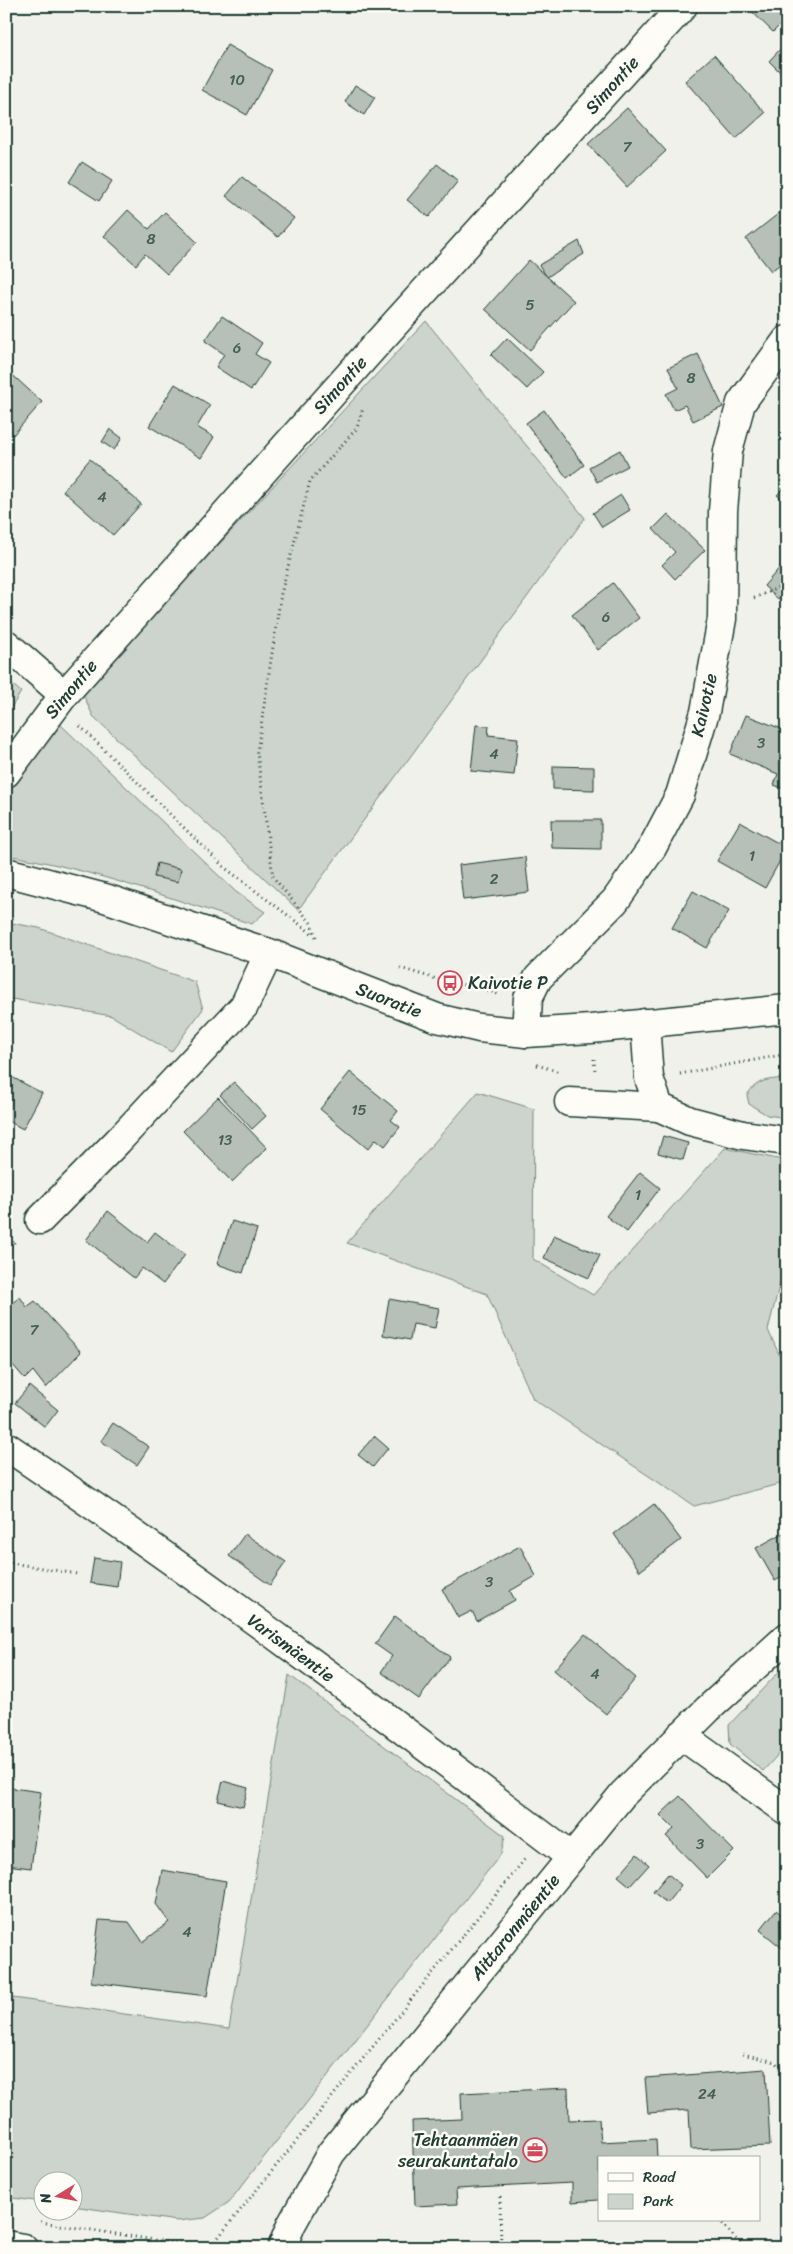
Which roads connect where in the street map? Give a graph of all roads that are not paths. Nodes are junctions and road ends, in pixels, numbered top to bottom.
1 (683, 6) edge
2 (787, 340) edge
3 (6, 644) edge
4 (64, 695) junction
5 (6, 773) edge
6 (6, 872) edge
7 (269, 953) junction
8 (787, 1009) edge
9 (645, 1024) junction
10 (526, 1033) junction
11 (569, 1102) dead end
12 (659, 1107) junction
13 (787, 1141) edge
14 (40, 1220) dead end
15 (6, 1446) edge
16 (787, 1637) edge
17 (681, 1735) junction
18 (787, 1812) edge
19 (571, 1857) junction
20 (6, 2246) edge
21 (24, 2248) edge
22 (282, 2248) edge

1 - 4 street, Simontie
2 - 10 street, Kaivotie
3 - 4 street
4 - 5 street, Simontie
6 - 7 street, Suoratie
7 - 10 street, Suoratie
7 - 14 street
8 - 9 street, Suoratie
9 - 10 street, Suoratie
9 - 12 street
11 - 12 street
12 - 13 street
15 - 19 street, Varismäentie
16 - 17 street, Aittaronmäentie
17 - 18 street
17 - 19 street, Aittaronmäentie
19 - 22 street, Aittaronmäentie
20 - 21 street

